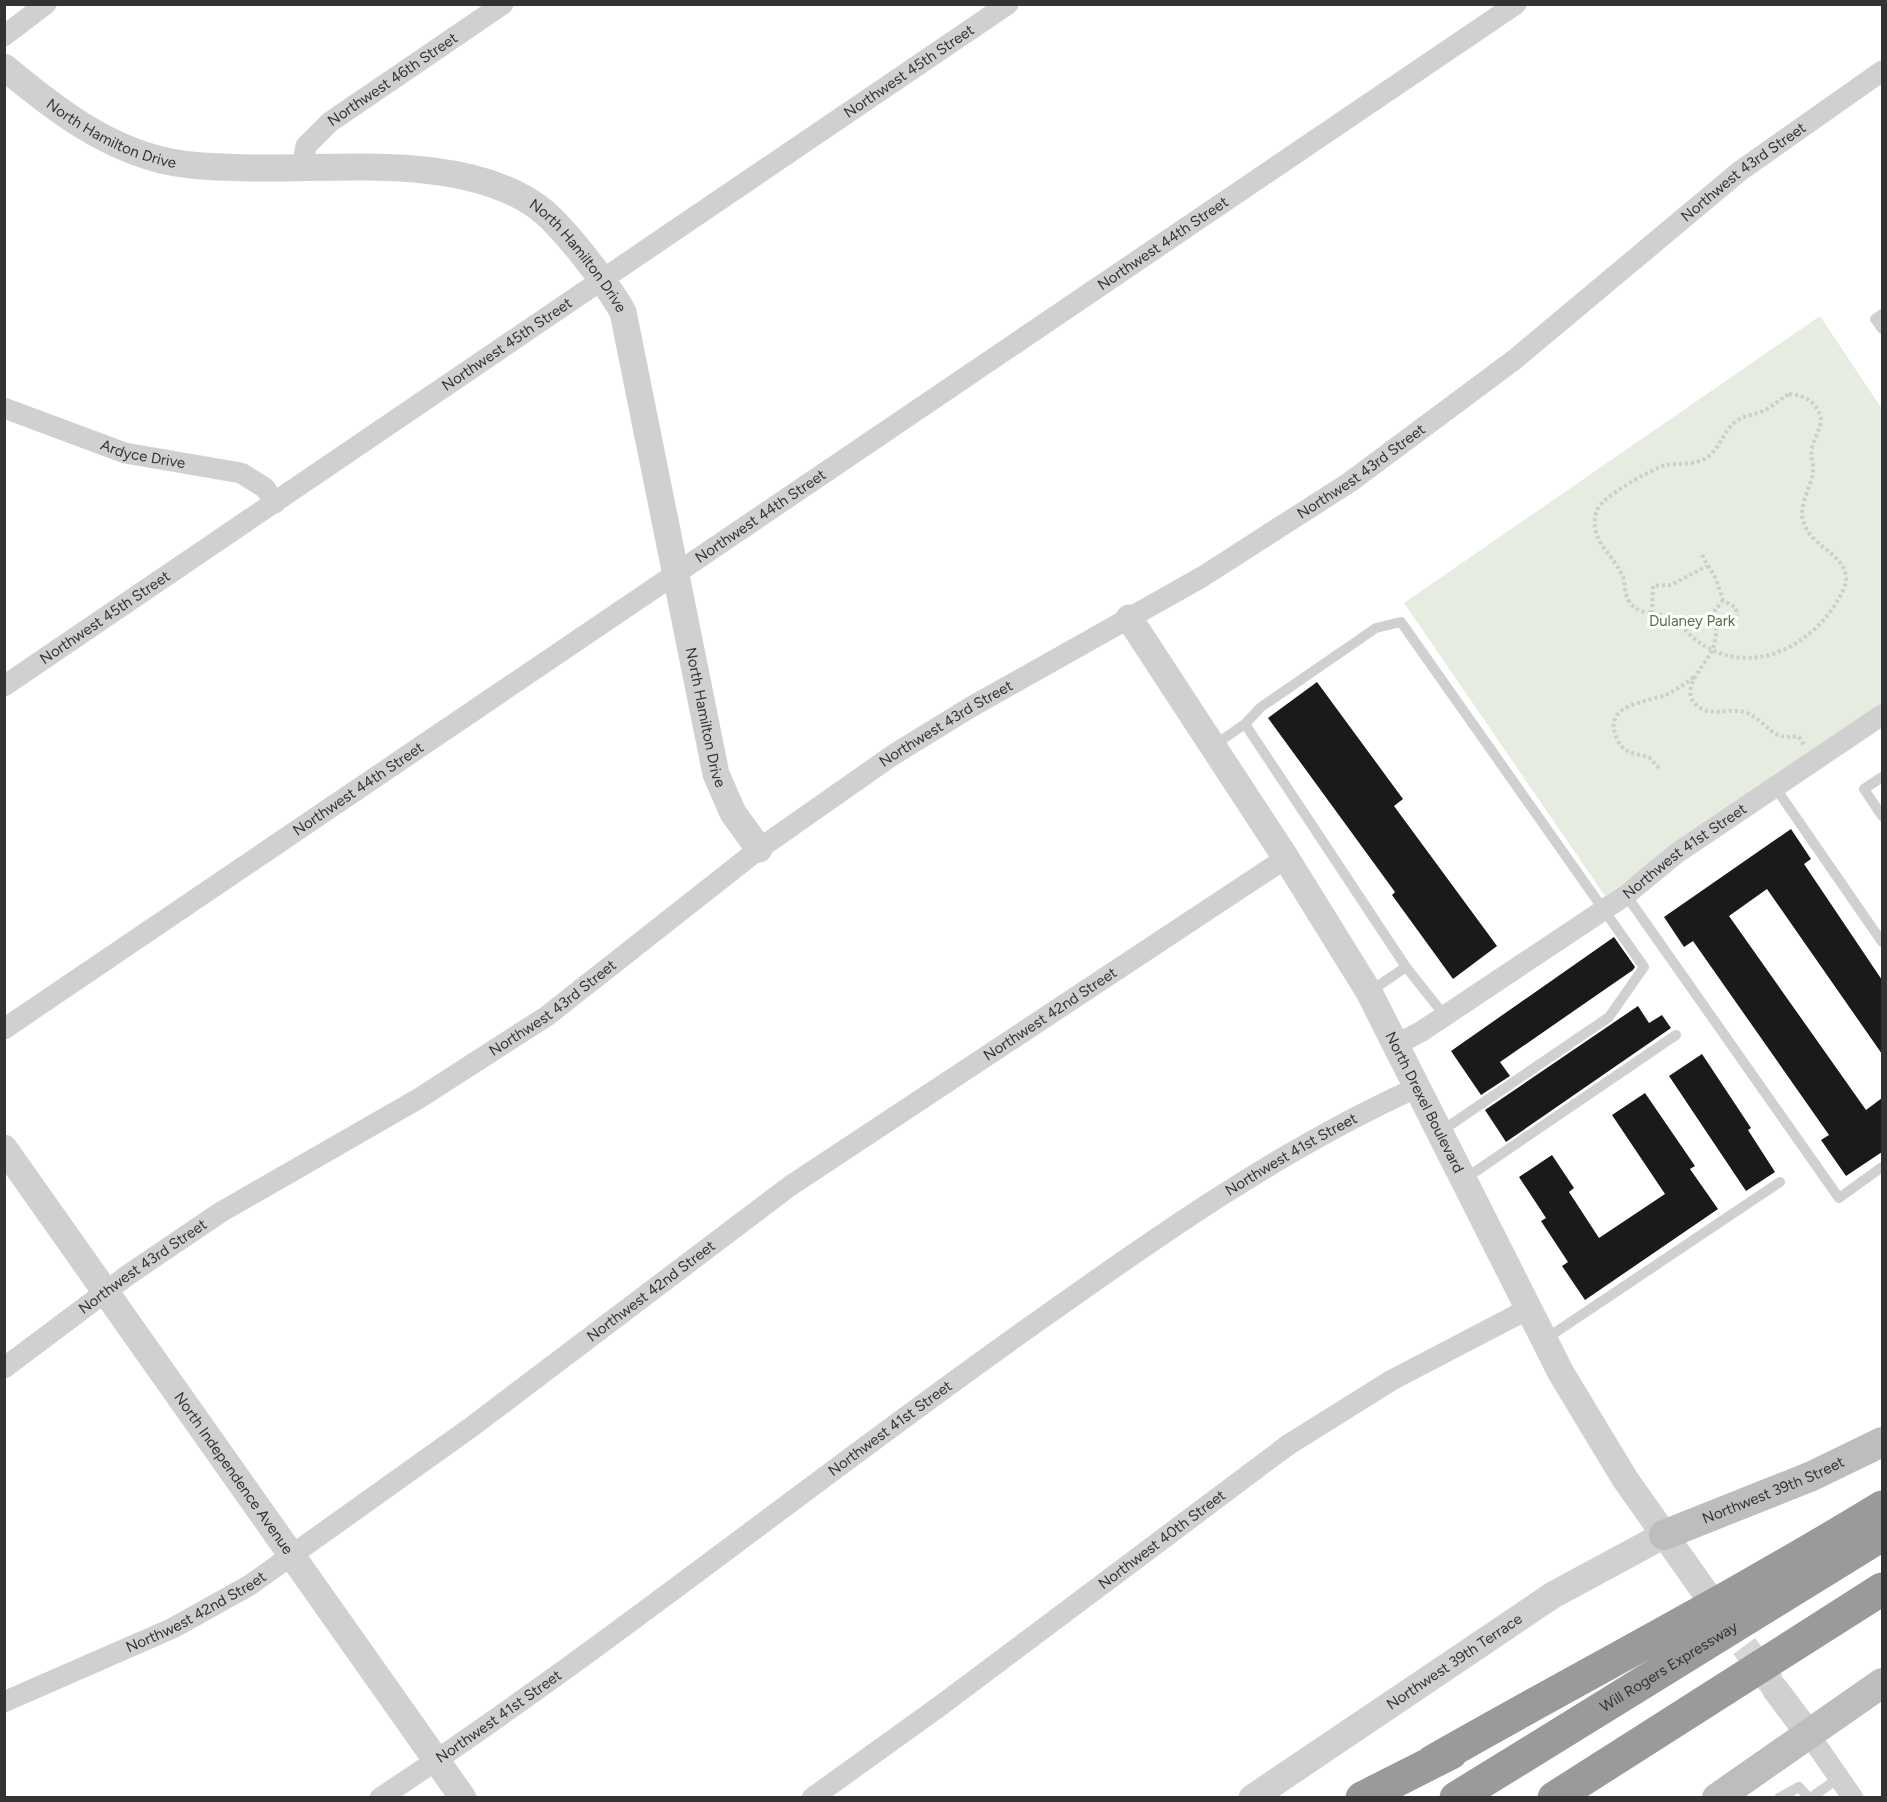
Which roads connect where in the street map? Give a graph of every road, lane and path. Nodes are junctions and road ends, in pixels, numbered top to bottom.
1 (46, 4) edge
2 (503, 4) edge
3 (1008, 4) edge
4 (1516, 4) edge
5 (4, 36) edge
6 (4, 67) edge
7 (1882, 71) edge
8 (302, 168) junction
9 (602, 280) junction
10 (1882, 314) edge
11 (1882, 329) edge
12 (4, 408) edge
13 (275, 503) junction
14 (1702, 555) dead end
15 (1707, 566) junction
16 (675, 574) junction
17 (1723, 600) junction
18 (1652, 613) junction
19 (1737, 616) dead end
20 (1129, 618) junction
21 (1712, 650) junction
22 (1694, 677) junction
23 (4, 686) edge
24 (1882, 715) edge
25 (1245, 724) junction
26 (1213, 746) junction
27 (1815, 760) junction
28 (1659, 768) dead end
29 (1882, 777) edge
30 (1775, 787) junction
31 (1882, 816) edge
32 (759, 849) junction
33 (1286, 858) junction
34 (1626, 895) junction
35 (1604, 910) junction
36 (1882, 942) edge
37 (1406, 968) junction
38 (1369, 992) junction
39 (1445, 1016) junction
40 (4, 1029) edge
41 (1676, 1035) dead end
42 (1396, 1045) junction
43 (1418, 1087) junction
44 (1440, 1132) junction
45 (4, 1148) edge
46 (1882, 1167) edge
47 (1463, 1180) junction
48 (1780, 1182) dead end
49 (106, 1292) junction
50 (1528, 1309) junction
51 (1544, 1340) junction
52 (4, 1368) edge
53 (1882, 1442) edge
54 (1882, 1507) edge
55 (1664, 1535) junction
56 (1882, 1536) edge
57 (292, 1555) junction
58 (1882, 1589) edge
59 (1707, 1595) tunnel mouth
60 (1714, 1640) junction
61 (1882, 1683) edge
62 (1775, 1689) tunnel mouth
63 (4, 1702) edge
64 (1808, 1733) junction
65 (436, 1758) junction
66 (1432, 1761) junction
67 (1839, 1778) junction
68 (1732, 1790) edge
69 (380, 1797) edge
70 (463, 1797) edge
71 (812, 1797) edge
72 (1252, 1797) edge
73 (1362, 1797) edge
74 (1456, 1797) edge
75 (1554, 1797) edge
76 (1779, 1797) edge
77 (1809, 1797) edge
78 (1852, 1797) edge

1 - 5 street
2 - 8 street, Northwest 46th Street
3 - 9 street, Northwest 45th Street
4 - 16 street, Northwest 44th Street
6 - 8 street, North Hamilton Drive
7 - 20 street, Northwest 43rd Street
8 - 9 street, North Hamilton Drive
9 - 13 street, Northwest 45th Street
9 - 16 street, North Hamilton Drive
10 - 11 lane
12 - 13 street, Ardyce Drive
13 - 23 street, Northwest 45th Street
14 - 15 path
15 - 17 path
15 - 18 path
16 - 32 street, North Hamilton Drive
16 - 40 street, Northwest 44th Street
17 - 19 path
17 - 21 path
18 - 21 path
18 - 21 path
20 - 26 street, North Drexel Boulevard
20 - 32 street, Northwest 43rd Street
21 - 22 path
22 - 27 path
22 - 28 path
24 - 27 street, Northwest 41st Street
25 - 26 lane
25 - 35 lane
25 - 37 lane
26 - 33 street, North Drexel Boulevard
27 - 30 street, Northwest 41st Street
29 - 31 lane
30 - 34 street, Northwest 41st Street
30 - 36 lane
32 - 49 street, Northwest 43rd Street
33 - 38 street, North Drexel Boulevard
33 - 57 street, Northwest 42nd Street
34 - 35 street, Northwest 41st Street
34 - 46 lane
35 - 39 street, Northwest 41st Street
35 - 44 lane
37 - 38 lane
37 - 39 lane
38 - 42 street, North Drexel Boulevard
39 - 42 street, Northwest 41st Street
41 - 47 lane
42 - 43 street, North Drexel Boulevard
43 - 44 street, North Drexel Boulevard
43 - 65 street, Northwest 41st Street
44 - 47 street, North Drexel Boulevard
45 - 49 street, North Independence Avenue
47 - 50 street, North Drexel Boulevard
48 - 51 lane
49 - 52 street, Northwest 43rd Street
49 - 57 street, North Independence Avenue
50 - 51 street, North Drexel Boulevard
50 - 71 street, Northwest 40th Street
51 - 55 street, North Drexel Boulevard
53 - 55 main road, Northwest 39th Street
54 - 66 highway
55 - 59 street, North Drexel Boulevard
55 - 72 street, Northwest 39th Terrace
56 - 60 highway, Will Rogers Expressway
57 - 63 street, Northwest 42nd Street
57 - 65 street, North Independence Avenue
58 - 75 highway
60 - 66 highway
60 - 74 highway, Will Rogers Expressway
61 - 64 main road
62 - 64 street
64 - 67 street
64 - 68 main road
65 - 69 street, Northwest 41st Street
65 - 70 street, North Independence Avenue
66 - 73 highway
67 - 77 lane
67 - 78 street
76 - 77 lane

